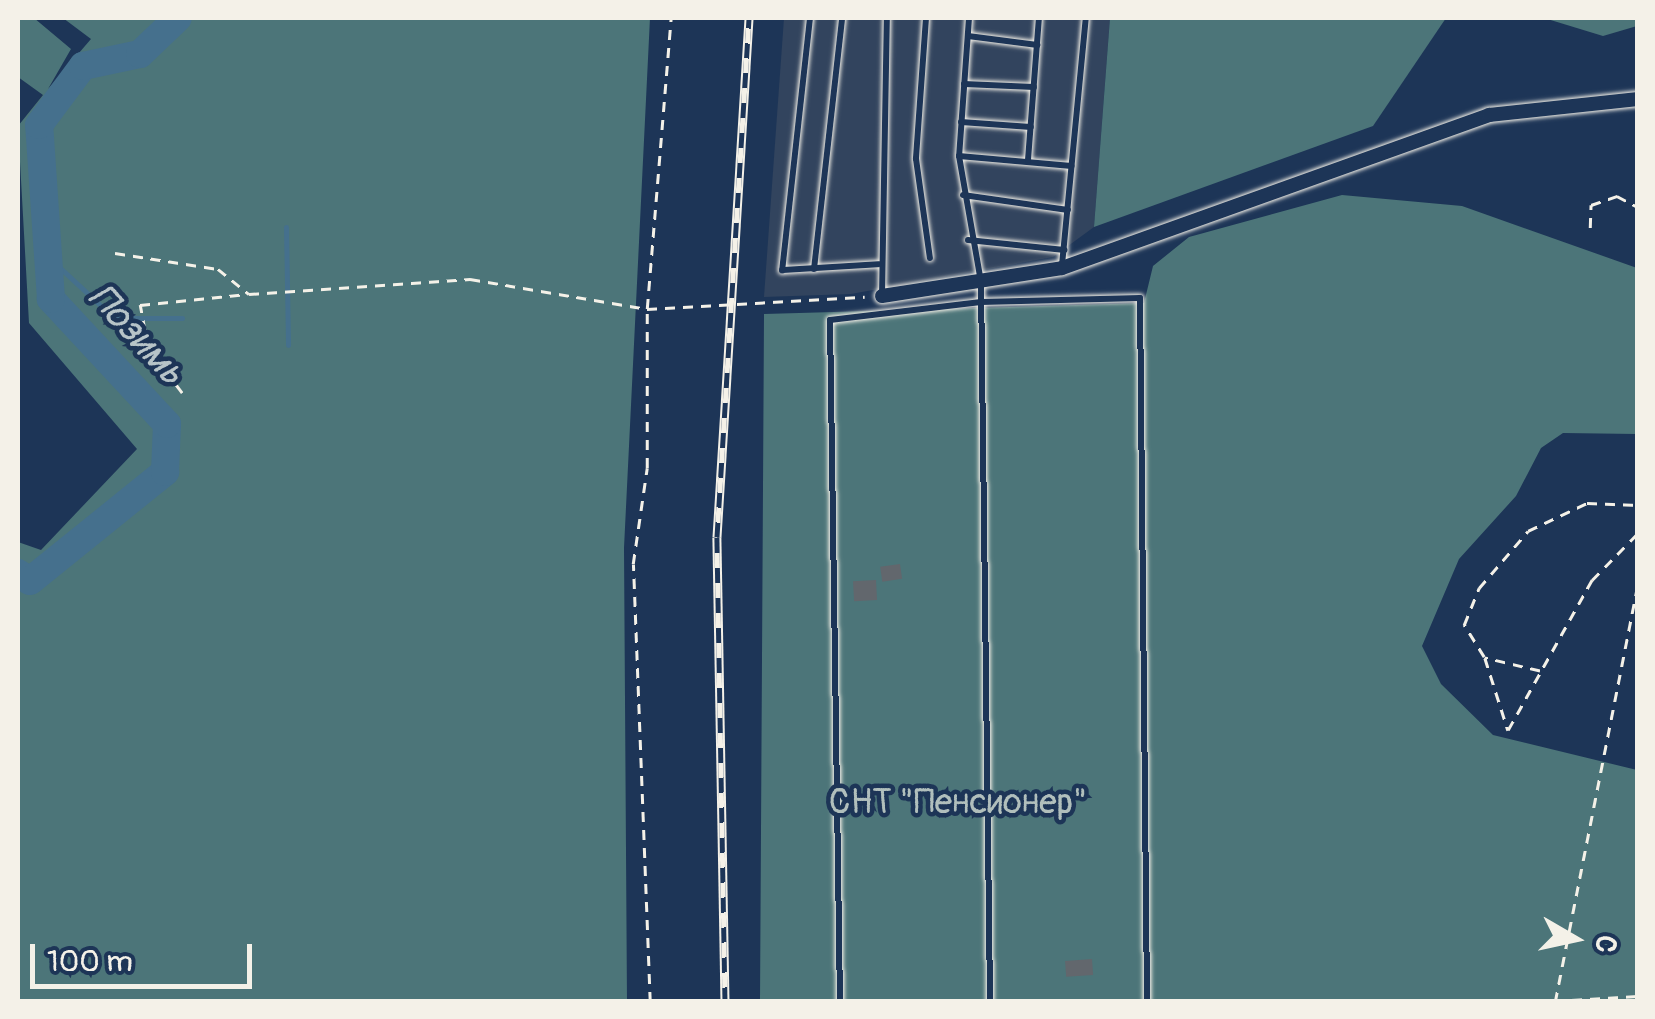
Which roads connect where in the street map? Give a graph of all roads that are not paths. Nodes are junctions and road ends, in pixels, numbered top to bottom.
1 (810, 18) edge
2 (842, 18) edge
3 (887, 18) edge
4 (926, 18) edge
5 (969, 18) edge
6 (1039, 18) edge
7 (1086, 18) edge
8 (968, 36) junction
9 (1037, 46) junction
10 (964, 84) junction
11 (1034, 87) junction
12 (1638, 98) edge
13 (961, 122) junction
14 (1031, 126) junction
15 (959, 156) junction
16 (1028, 160) junction
17 (1072, 166) junction
18 (963, 195) junction
19 (1068, 210) junction
20 (968, 240) junction
21 (1064, 250) junction
22 (930, 258) dead end
23 (879, 264) junction
24 (814, 268) junction
25 (1062, 268) junction
26 (981, 282) junction
27 (882, 296) joint
28 (981, 302) junction
29 (840, 1002) edge
30 (990, 1002) edge
31 (1147, 1002) edge

1 - 24 lane
2 - 24 lane
3 - 23 lane
4 - 22 lane
5 - 8 lane
6 - 9 lane
7 - 17 lane
8 - 9 lane
8 - 10 lane
9 - 11 lane
10 - 11 lane
10 - 13 lane
11 - 14 lane
12 - 25 street
13 - 14 lane
13 - 15 lane
14 - 16 lane
15 - 16 lane
15 - 18 lane
16 - 17 lane
17 - 19 lane
18 - 19 lane
18 - 20 lane
19 - 21 lane
20 - 21 lane
20 - 26 lane
21 - 25 lane
23 - 24 lane
23 - 27 lane
25 - 26 street
26 - 27 street
26 - 28 lane
28 - 29 lane
28 - 30 lane
28 - 31 lane

